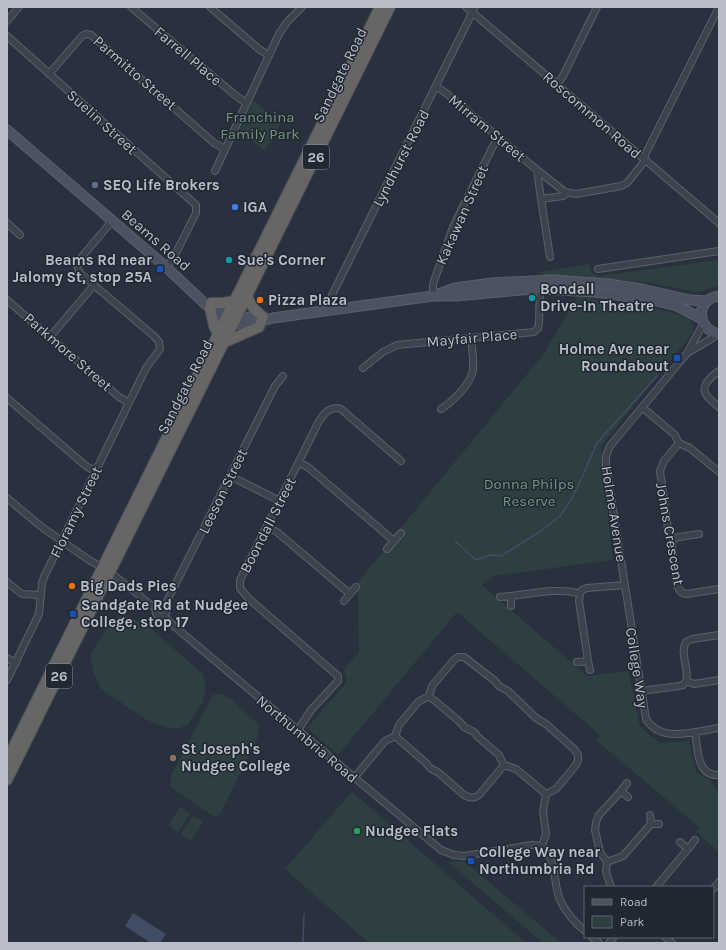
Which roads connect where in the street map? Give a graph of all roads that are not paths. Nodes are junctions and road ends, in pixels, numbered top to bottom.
1 (19, 7) edge
2 (131, 7) edge
3 (210, 7) edge
4 (302, 7) edge
5 (380, 7) edge
6 (390, 7) edge
7 (466, 7) edge
8 (597, 7) edge
9 (719, 7) edge
10 (474, 10) edge
11 (7, 21) edge
12 (7, 36) edge
13 (268, 55) junction
14 (49, 74) junction
15 (557, 85) junction
16 (437, 87) junction
17 (246, 103) junction
18 (7, 130) edge
19 (499, 137) junction
20 (225, 149) junction
21 (644, 160) junction
22 (537, 170) junction
23 (215, 171) dead end
24 (567, 193) junction
25 (541, 199) junction
26 (112, 221) junction
27 (7, 223) edge
28 (719, 223) edge
29 (20, 235) dead end
30 (719, 250) edge
31 (550, 257) dead end
32 (166, 267) junction
33 (598, 269) dead end
34 (94, 284) junction
35 (540, 285) junction
36 (433, 296) junction
37 (719, 296) edge
38 (247, 297) junction
39 (7, 300) edge
40 (234, 301) junction
41 (707, 301) junction
42 (211, 306) junction
43 (331, 310) junction
44 (231, 318) junction
45 (266, 319) junction
46 (702, 322) junction
47 (218, 334) junction
48 (718, 334) edge
49 (50, 337) junction
50 (471, 338) junction
51 (224, 342) junction
52 (688, 352) junction
53 (363, 368) dead end
54 (719, 371) edge
55 (283, 376) dead end
56 (7, 398) edge
57 (129, 403) junction
58 (642, 407) junction
59 (719, 407) edge
60 (441, 409) dead end
61 (679, 442) junction
62 (401, 461) dead end
63 (299, 462) junction
64 (96, 472) junction
65 (719, 472) edge
66 (230, 476) junction
67 (7, 498) edge
68 (280, 501) junction
69 (267, 527) junction
70 (401, 533) dead end
71 (699, 534) dead end
72 (672, 538) junction
73 (62, 541) junction
74 (394, 541) junction
75 (387, 549) dead end
76 (106, 570) junction
77 (7, 582) edge
78 (625, 585) junction
79 (356, 586) dead end
80 (719, 589) edge
81 (350, 594) junction
82 (580, 594) junction
83 (41, 596) junction
84 (511, 596) junction
85 (500, 597) dead end
86 (344, 601) dead end
87 (511, 606) dead end
88 (164, 607) junction
89 (156, 609) junction
90 (164, 616) junction
91 (719, 635) edge
92 (7, 658) edge
93 (588, 661) junction
94 (577, 662) dead end
95 (16, 663) junction
96 (590, 670) dead end
97 (7, 680) edge
98 (719, 680) edge
99 (686, 681) junction
100 (641, 691) junction
101 (429, 696) junction
102 (719, 728) edge
103 (298, 730) junction
104 (695, 732) junction
105 (395, 736) junction
106 (7, 760) edge
107 (504, 765) junction
108 (719, 775) edge
109 (354, 778) junction
110 (7, 780) edge
111 (627, 783) dead end
112 (621, 791) junction
113 (546, 794) junction
114 (628, 797) dead end
115 (650, 815) dead end
116 (650, 824) junction
117 (660, 824) dead end
118 (695, 840) dead end
119 (680, 842) dead end
120 (542, 846) junction
121 (688, 849) junction
122 (607, 862) junction
123 (611, 886) edge
124 (657, 886) edge
125 (584, 930) edge

1 - 11 street
2 - 17 street, Farrell Place
3 - 13 street
4 - 13 street
5 - 40 highway, Sandgate Road / 26
6 - 38 highway, Sandgate Road / 26
7 - 10 street, Roscommon Road
8 - 15 street
9 - 21 street
10 - 15 street, Roscommon Road
10 - 16 street, Lyndhurst Road
12 - 14 street, Suelin Street
13 - 17 street
14 - 20 street, Parmitto Street
14 - 32 street, Suelin Street
15 - 21 street, Roscommon Road
16 - 19 street, Mirram Street
16 - 43 street, Lyndhurst Road
17 - 20 street
18 - 26 main road, Beams Road
19 - 22 street, Mirram Street
19 - 36 street, Kakawan Street
20 - 23 street
21 - 24 street
21 - 28 street, Roscommon Road
22 - 24 street, Mirram Street
22 - 25 street, Mirram Street
24 - 25 street
25 - 31 street, Mirram Street
26 - 32 main road, Beams Road
26 - 34 street
27 - 29 street
30 - 33 street
32 - 42 main road, Beams Road
34 - 49 street
34 - 57 street, Floramy Street
35 - 36 main road
35 - 41 main road
35 - 46 main road
35 - 50 street, Mayfair Place
36 - 43 main road
37 - 41 main road
38 - 44 highway, Sandgate Road / 26
38 - 45 highway
39 - 49 street, Parkmore Street
40 - 42 highway
40 - 44 highway, Sandgate Road / 26
41 - 46 main road
42 - 44 main road, Beams Road
42 - 47 highway
43 - 45 main road
44 - 45 main road
44 - 47 highway, Sandgate Road / 26
44 - 51 highway, Sandgate Road / 26
45 - 51 highway
46 - 48 main road
46 - 52 street, Holme Avenue
47 - 76 highway, Sandgate Road / 26
48 - 52 street, Holme Avenue
49 - 57 street, Parkmore Street
50 - 53 street, Mayfair Place
50 - 60 street
51 - 76 highway, Sandgate Road / 26
52 - 58 street, Holme Avenue
54 - 59 street
55 - 66 street, Leeson Street
56 - 64 street
57 - 64 street, Floramy Street
58 - 61 street
58 - 78 street, Holme Avenue
61 - 65 street
61 - 72 street, Johns Crescent
62 - 63 street, Boondall Street
63 - 68 street, Boondall Street
63 - 74 street
64 - 73 street, Floramy Street
66 - 68 street
66 - 88 street, Leeson Street
67 - 73 street
68 - 69 street, Boondall Street
69 - 81 street
69 - 103 street, Boondall Street
70 - 74 street
71 - 72 street
72 - 80 street, Johns Crescent
73 - 76 street
73 - 83 street, Floramy Street
74 - 75 street
76 - 89 street
76 - 106 highway, Sandgate Road / 26
76 - 110 highway, Sandgate Road / 26
77 - 83 street
78 - 82 street
78 - 100 street, College Way
79 - 81 street
81 - 86 street
82 - 84 street
82 - 93 street
83 - 95 street, Floramy Street
84 - 85 street
84 - 87 street
88 - 89 street
88 - 90 street
89 - 90 street
90 - 103 street, Northumbria Road
91 - 99 street
92 - 95 street
93 - 94 street
93 - 96 street
95 - 97 street, Floramy Street
98 - 99 street
99 - 100 street
100 - 104 street, College Way
101 - 105 street
101 - 107 street
101 - 113 street
102 - 104 street, College Way
103 - 109 street, Northumbria Road
104 - 108 street
105 - 107 street
105 - 109 street
107 - 113 street
109 - 120 street, Northumbria Road
111 - 112 street
112 - 114 street
112 - 122 street
113 - 120 street
115 - 116 street
116 - 117 street
116 - 122 street
118 - 121 street
119 - 121 street
120 - 125 street
121 - 124 street
122 - 123 street

